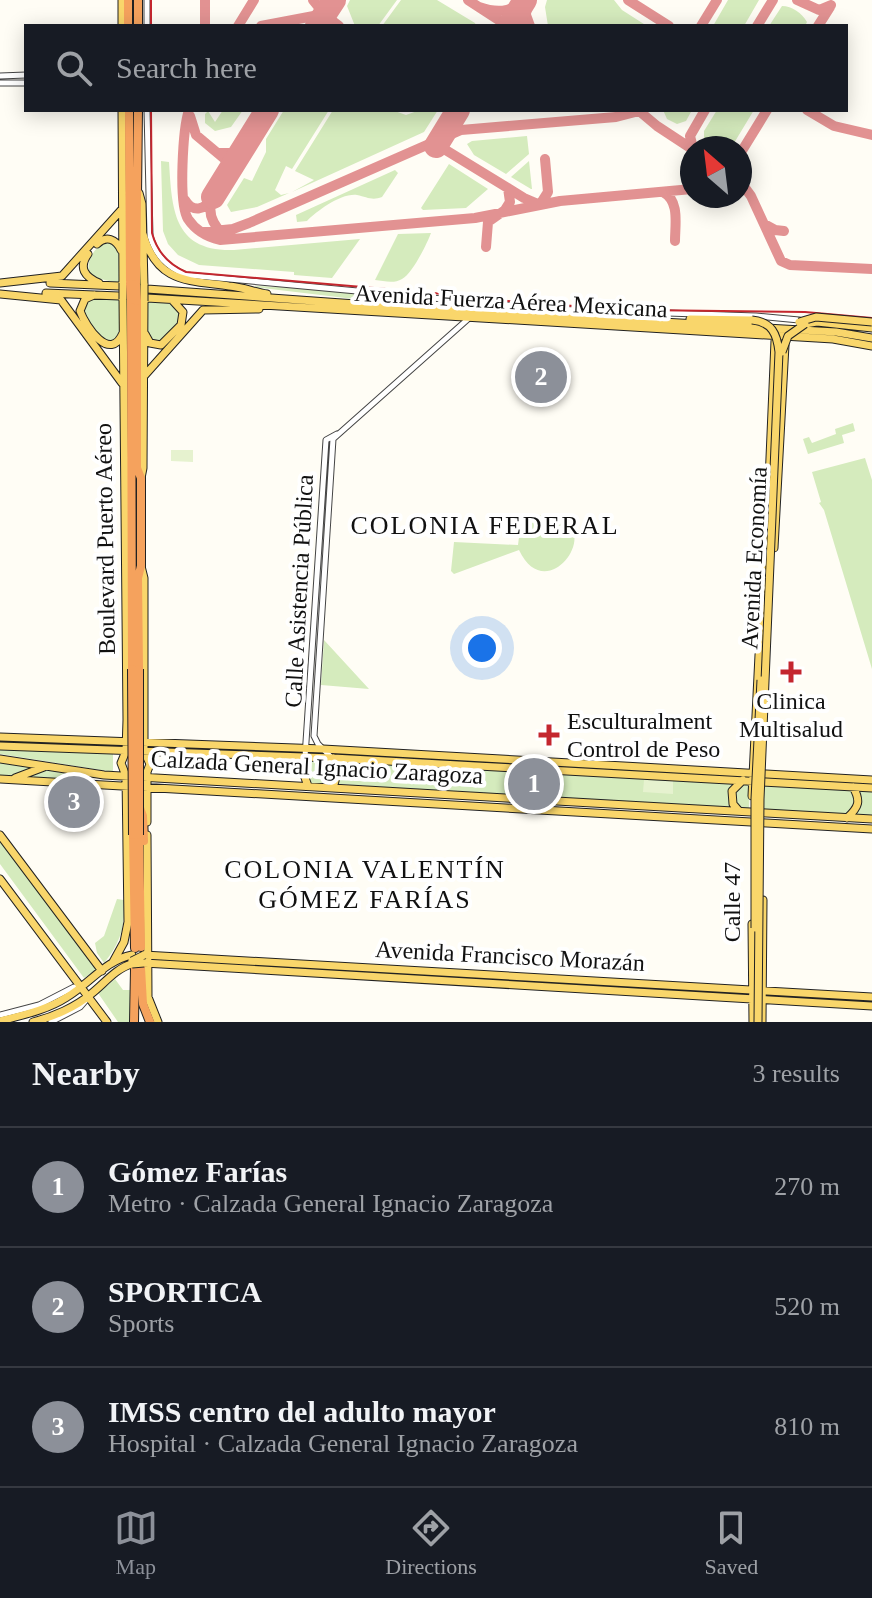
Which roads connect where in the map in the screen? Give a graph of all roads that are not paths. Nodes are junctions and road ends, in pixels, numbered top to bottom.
1 (125, 0) edge
2 (138, 0) edge
3 (147, 0) edge
4 (122, 11) joint
5 (122, 24) edge
6 (128, 24) edge
7 (138, 24) edge
8 (147, 24) edge
9 (24, 75) edge
10 (0, 76) edge
11 (0, 83) edge
12 (24, 83) edge
13 (122, 112) edge
14 (129, 112) edge
15 (138, 112) edge
16 (147, 112) edge
17 (122, 139) junction
18 (130, 172) junction
19 (139, 193) junction
20 (123, 208) junction
21 (143, 234) junction
22 (123, 256) junction
23 (0, 284) edge
24 (103, 285) junction
25 (133, 285) junction
26 (0, 294) edge
27 (101, 294) junction
28 (134, 299) junction
29 (171, 300) junction
30 (299, 300) junction
31 (281, 306) junction
32 (468, 319) junction
33 (656, 322) junction
34 (872, 326) edge
35 (124, 330) junction
36 (145, 334) junction
37 (775, 336) junction
38 (786, 337) junction
39 (872, 338) edge
40 (872, 346) edge
41 (779, 352) junction
42 (144, 377) junction
43 (124, 385) junction
44 (131, 414) junction
45 (125, 424) junction
46 (338, 433) junction
47 (772, 463) junction
48 (141, 478) junction
49 (126, 544) junction
50 (132, 553) junction
51 (774, 555) junction
52 (141, 566) junction
53 (762, 644) junction
54 (135, 669) junction
55 (144, 719) junction
56 (127, 720) junction
57 (0, 737) edge
58 (23, 738) junction
59 (0, 746) edge
60 (126, 747) junction
61 (144, 747) junction
62 (50, 748) junction
63 (323, 749) junction
64 (306, 753) junction
65 (333, 758) junction
66 (0, 759) edge
67 (753, 759) junction
68 (764, 759) junction
69 (51, 767) junction
70 (537, 769) junction
71 (126, 776) junction
72 (146, 777) junction
73 (752, 778) junction
74 (763, 778) junction
75 (0, 779) edge
76 (12, 779) junction
77 (743, 780) junction
78 (872, 780) edge
79 (126, 786) junction
80 (308, 786) junction
81 (146, 787) junction
82 (853, 787) junction
83 (333, 788) junction
84 (872, 788) edge
85 (528, 800) junction
86 (540, 800) junction
87 (139, 807) junction
88 (740, 811) junction
89 (752, 812) junction
90 (762, 817) junction
91 (847, 818) junction
92 (872, 819) edge
93 (752, 822) junction
94 (872, 829) edge
95 (0, 835) edge
96 (136, 835) junction
97 (752, 837) junction
98 (763, 837) junction
99 (133, 860) junction
100 (0, 879) edge
101 (146, 890) junction
102 (128, 910) junction
103 (754, 930) junction
104 (138, 959) junction
105 (113, 962) junction
106 (102, 971) junction
107 (81, 988) junction
108 (752, 990) junction
109 (762, 995) junction
110 (88, 997) junction
111 (872, 997) edge
112 (753, 999) junction
113 (872, 1006) edge
114 (0, 1018) edge
115 (33, 1022) edge
116 (51, 1022) edge
117 (107, 1022) edge
118 (134, 1022) edge
119 (150, 1022) edge
120 (158, 1022) edge
121 (758, 1022) edge

1 - 4 highway
1 - 6 highway
2 - 7 highway
3 - 8 street
4 - 5 main road
9 - 10 street
11 - 12 street
13 - 17 main road
14 - 18 highway
15 - 19 highway
16 - 34 street
17 - 18 highway
17 - 20 main road
18 - 25 highway
19 - 21 main road
19 - 25 highway
20 - 22 main road
20 - 23 main road
21 - 25 main road
21 - 30 main road
22 - 24 main road
22 - 25 main road
23 - 24 main road, Avenida Fuerza Aérea Mexicana
24 - 25 main road, Avenida Fuerza Aérea Mexicana
25 - 28 highway, bridge
25 - 30 main road, Avenida Fuerza Aérea Mexicana
26 - 27 main road, Avenida Fuerza Aérea Mexicana
26 - 43 main road
27 - 28 main road, Avenida Fuerza Aérea Mexicana
27 - 35 main road
28 - 29 main road, Avenida Fuerza Aérea Mexicana
28 - 35 main road, Boulevard Puerto Aéreo
28 - 36 main road, Boulevard Puerto Aéreo
28 - 44 highway
28 - 48 highway
29 - 31 main road, Avenida Fuerza Aérea Mexicana
29 - 36 main road
30 - 33 main road, Avenida Fuerza Aérea Mexicana
31 - 32 main road, Avenida Fuerza Aérea Mexicana
31 - 42 main road
32 - 37 main road, Avenida Fuerza Aérea Mexicana
32 - 46 street, Calle Asistencia Pública
33 - 39 main road, Avenida Fuerza Aérea Mexicana
33 - 41 main road, bridge
34 - 41 main road, bridge
34 - 47 main road, bridge
35 - 43 main road, Boulevard Puerto Aéreo
36 - 42 main road, Boulevard Puerto Aéreo
37 - 38 main road, Avenida Fuerza Aérea Mexicana
37 - 47 main road, Avenida Economía
38 - 40 main road, Avenida Fuerza Aérea Mexicana
38 - 51 main road, Avenida Economía
41 - 47 main road, bridge
42 - 48 main road, Boulevard Puerto Aéreo
43 - 45 main road, Boulevard Puerto Aéreo
44 - 45 highway
44 - 50 highway
45 - 49 main road, Boulevard Puerto Aéreo
46 - 63 street, Calle Asistencia Pública
46 - 64 street, Calle Asistencia Pública
47 - 51 main road, bridge
47 - 53 main road, Avenida Economía
47 - 121 main road, bridge
48 - 52 highway, Boulevard Puerto Aéreo
49 - 50 highway
49 - 56 main road, Boulevard Puerto Aéreo
50 - 54 highway
51 - 68 main road, Avenida Economía
52 - 54 highway
52 - 55 main road, Boulevard Puerto Aéreo
53 - 67 main road, Avenida Economía
53 - 103 main road, bridge
54 - 87 highway, bridge
54 - 96 highway, bridge
55 - 56 main road
55 - 61 main road, Boulevard Puerto Aéreo
56 - 60 main road, Boulevard Puerto Aéreo
57 - 58 main road, Calzada General Ignacio Zaragoza
58 - 60 main road, Calzada General Ignacio Zaragoza
58 - 62 main road
59 - 62 main road, Calzada General Ignacio Zaragoza
60 - 61 main road, Calzada General Ignacio Zaragoza
60 - 62 main road, Calzada General Ignacio Zaragoza
60 - 71 main road, Boulevard Puerto Aéreo
61 - 64 main road, Calzada General Ignacio Zaragoza
61 - 72 main road, Boulevard Puerto Aéreo
63 - 64 main road, Calzada General Ignacio Zaragoza
63 - 65 street
63 - 73 main road, Calzada General Ignacio Zaragoza
64 - 65 main road, Calzada General Ignacio Zaragoza
64 - 80 main road
65 - 70 main road, Calzada General Ignacio Zaragoza
65 - 83 main road
66 - 69 main road, Calzada General Ignacio Zaragoza
67 - 68 main road
67 - 73 main road, Avenida Economía
68 - 74 main road, Avenida Economía
69 - 71 main road, Calzada General Ignacio Zaragoza
69 - 76 main road
70 - 77 main road, Calzada General Ignacio Zaragoza
70 - 85 main road
70 - 86 main road
71 - 72 main road, Calzada General Ignacio Zaragoza
71 - 79 main road, Boulevard Puerto Aéreo
72 - 80 main road, Calzada General Ignacio Zaragoza
72 - 81 main road, Boulevard Puerto Aéreo
73 - 74 main road, Calzada General Ignacio Zaragoza
73 - 77 main road, Calzada General Ignacio Zaragoza
73 - 89 main road, Calle 47
74 - 78 main road, Calzada General Ignacio Zaragoza
74 - 82 main road, Calzada General Ignacio Zaragoza
74 - 90 main road, Calle 47
75 - 76 main road, Calzada General Ignacio Zaragoza
76 - 79 main road, Calzada General Ignacio Zaragoza
77 - 88 main road
79 - 81 main road, Calzada General Ignacio Zaragoza
79 - 102 main road, Boulevard Puerto Aéreo
80 - 83 main road, Calzada General Ignacio Zaragoza
81 - 93 main road, Calzada General Ignacio Zaragoza
81 - 101 main road, Boulevard Puerto Aéreo
82 - 84 main road, Calzada General Ignacio Zaragoza
82 - 91 main road
83 - 85 main road, Calzada General Ignacio Zaragoza
85 - 86 main road, Calzada General Ignacio Zaragoza
86 - 88 main road, Calzada General Ignacio Zaragoza
87 - 96 highway, bridge
87 - 101 highway, bridge
88 - 89 main road, Calzada General Ignacio Zaragoza
89 - 90 main road, Calzada General Ignacio Zaragoza
89 - 93 main road, Calle 47
90 - 91 main road, Calzada General Ignacio Zaragoza
90 - 93 main road, Calzada General Ignacio Zaragoza
90 - 94 main road, Calzada General Ignacio Zaragoza
90 - 98 main road, Calle 47
91 - 92 main road, Calzada General Ignacio Zaragoza
93 - 97 main road, Calle 47
95 - 106 main road
96 - 99 highway
96 - 104 highway
97 - 98 main road
97 - 103 main road, Calle 47
98 - 109 main road, Calle 47
99 - 102 highway
99 - 104 highway
100 - 107 main road
101 - 104 main road, Boulevard Puerto Aéreo
102 - 105 main road, Boulevard Puerto Aéreo
103 - 108 main road, Calle 47
104 - 105 main road
104 - 108 main road, Avenida Francisco Morazán
104 - 110 main road
104 - 112 main road, Avenida Francisco Morazán
104 - 118 highway
104 - 119 highway
104 - 120 main road, Boulevard Puerto Aéreo
105 - 106 main road
106 - 107 main road
107 - 110 main road
107 - 114 main road
108 - 109 main road, Avenida Francisco Morazán
108 - 112 main road, Calle 47
109 - 111 main road, Avenida Francisco Morazán
109 - 112 main road, Avenida Francisco Morazán
109 - 113 main road, Avenida Francisco Morazán
109 - 121 main road, Calle 47
110 - 115 main road
110 - 116 street
110 - 117 main road
112 - 121 main road, Calle 47

